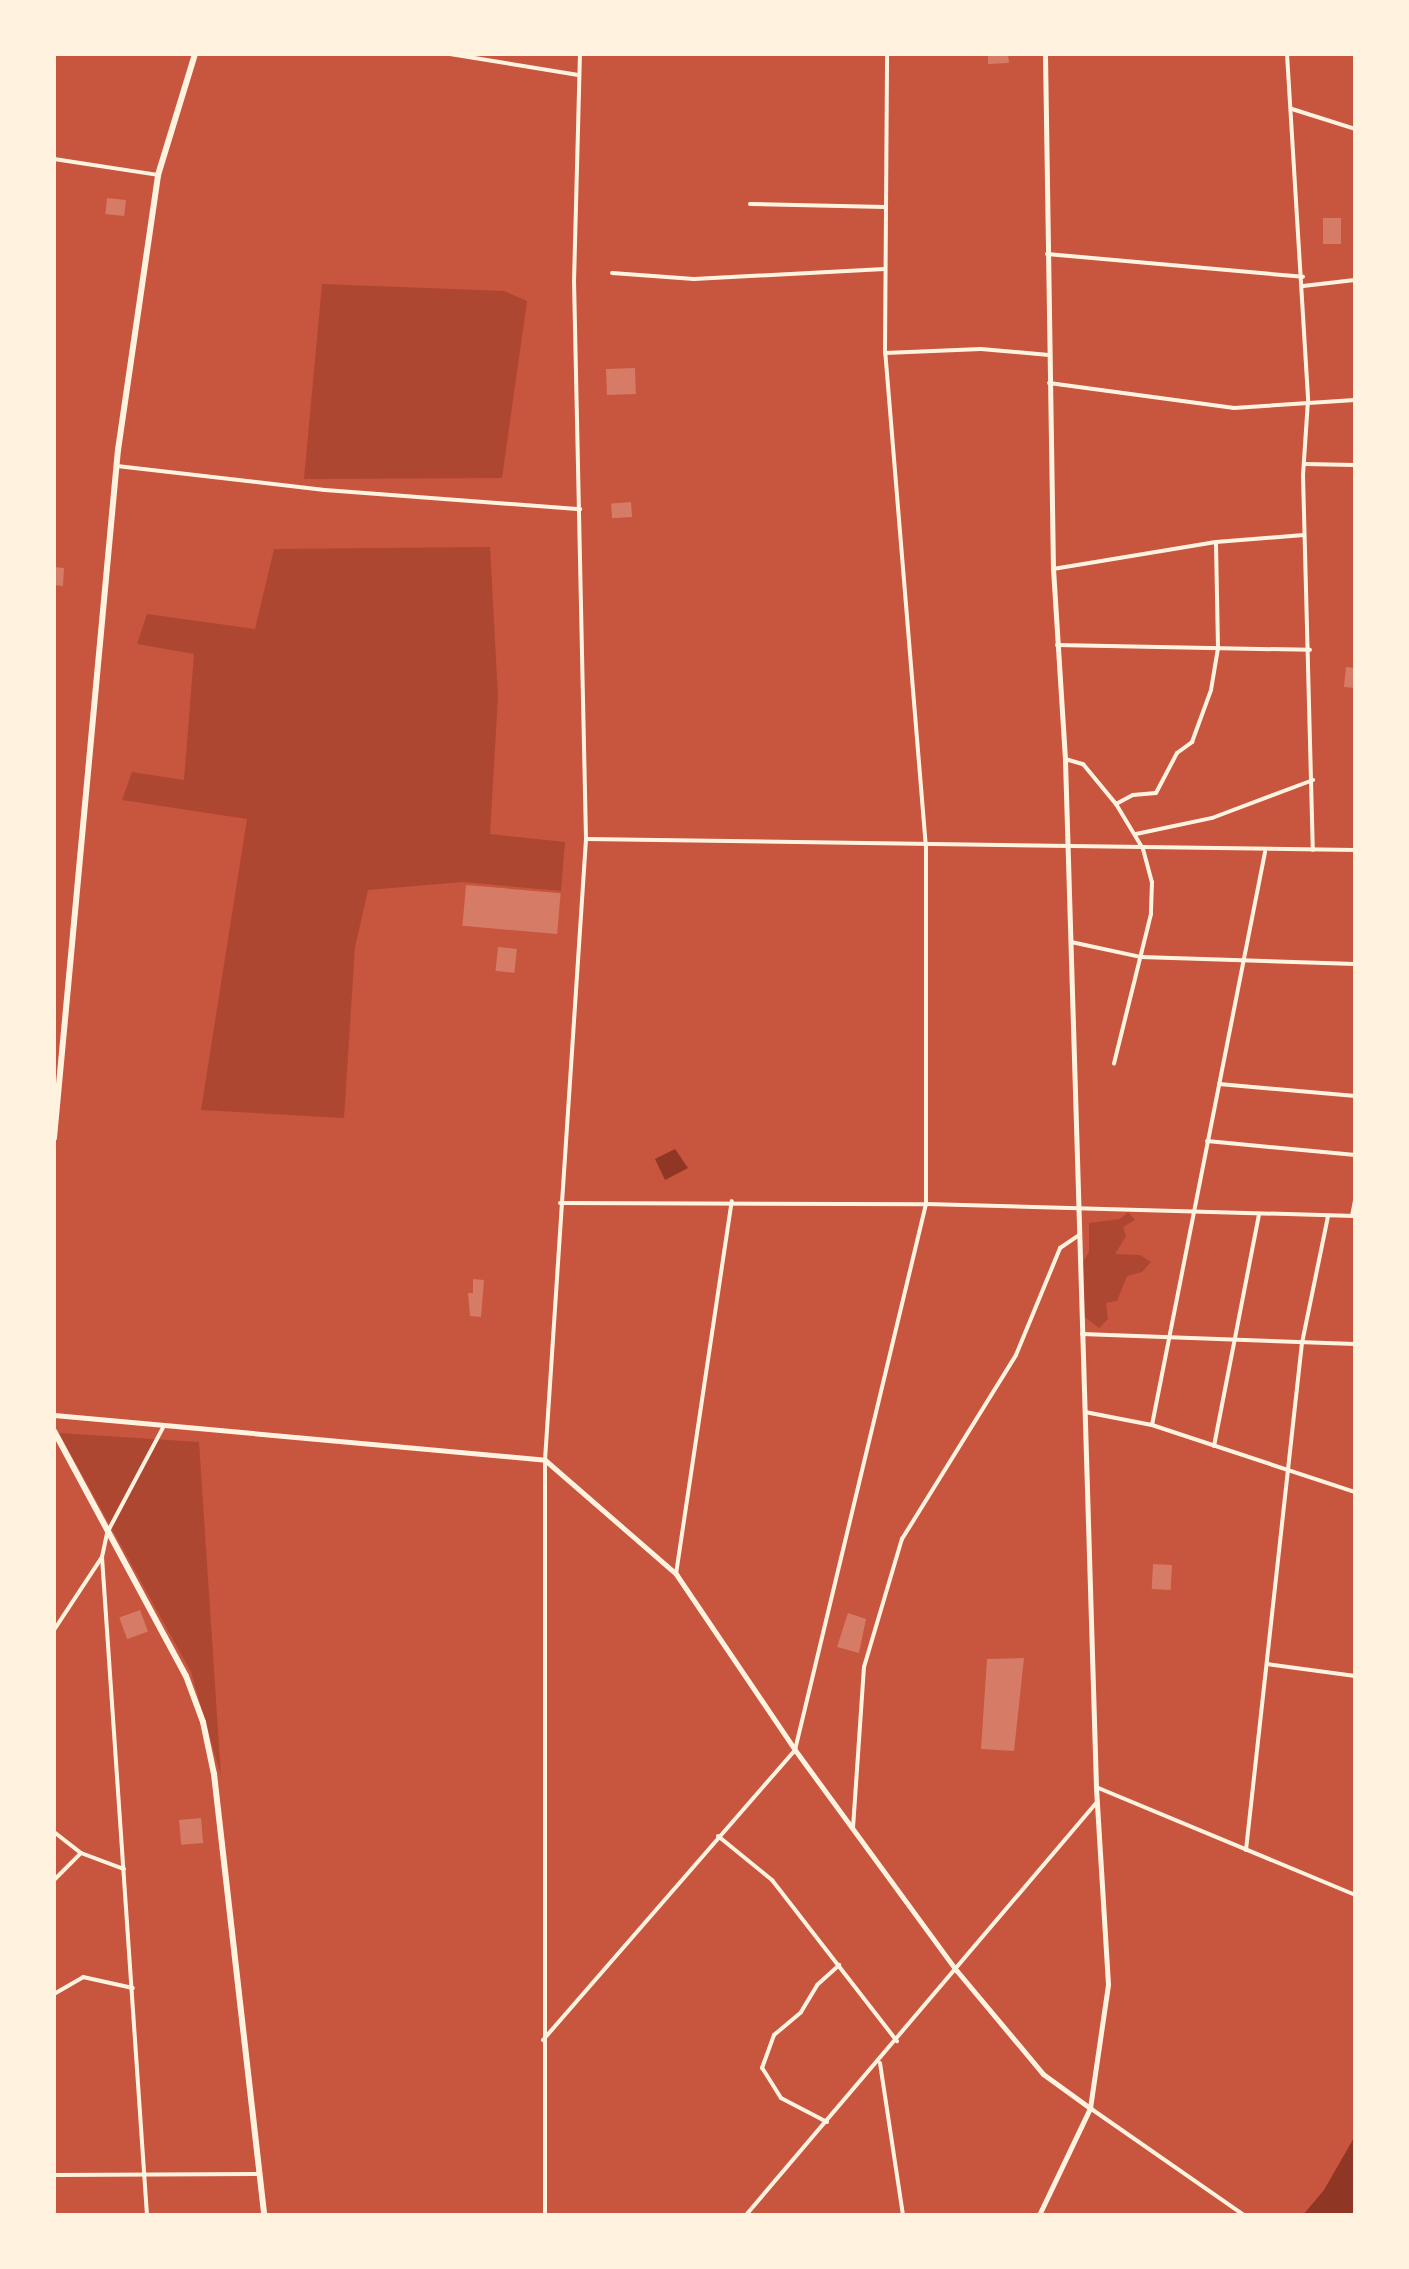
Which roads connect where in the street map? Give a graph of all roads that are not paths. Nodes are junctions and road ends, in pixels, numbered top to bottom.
1 (195, 54) edge
2 (450, 54) edge
3 (580, 54) edge
4 (887, 54) edge
5 (1045, 54) edge
6 (1287, 54) edge
7 (579, 75) junction
8 (1292, 109) junction
9 (1355, 129) edge
10 (54, 159) edge
11 (158, 175) junction
12 (750, 204) dead end
13 (885, 207) junction
14 (1046, 254) junction
15 (885, 269) junction
16 (612, 273) dead end
17 (1303, 277) junction
18 (1355, 280) edge
19 (1303, 286) junction
20 (885, 353) junction
21 (1049, 355) junction
22 (1049, 383) junction
23 (1308, 400) junction
24 (1355, 400) edge
25 (1304, 464) junction
26 (1355, 465) edge
27 (117, 466) junction
28 (580, 509) junction
29 (1304, 535) junction
30 (1216, 542) junction
31 (1053, 570) junction
32 (1057, 645) junction
33 (1218, 648) junction
34 (1311, 650) junction
35 (1065, 759) junction
36 (1313, 780) junction
37 (1116, 804) junction
38 (1135, 834) junction
39 (586, 839) junction
40 (1067, 847) junction
41 (926, 848) junction
42 (1143, 849) junction
43 (1313, 850) junction
44 (1355, 850) edge
45 (1265, 852) junction
46 (1071, 942) junction
47 (1141, 957) junction
48 (1243, 961) junction
49 (1355, 964) edge
50 (1114, 1063) dead end
51 (1219, 1084) junction
52 (1355, 1096) edge
53 (54, 1138) edge
54 (1207, 1141) junction
55 (1355, 1155) edge
56 (1355, 1200) edge
57 (732, 1201) junction
58 (560, 1203) junction
59 (926, 1204) junction
60 (1193, 1211) junction
61 (1078, 1212) junction
62 (1259, 1214) junction
63 (1328, 1216) junction
64 (1354, 1216) edge
65 (1079, 1235) junction
66 (1082, 1334) junction
67 (1171, 1338) junction
68 (1235, 1339) junction
69 (1302, 1343) junction
70 (1355, 1344) edge
71 (1084, 1411) junction
72 (54, 1415) edge
73 (164, 1425) junction
74 (1152, 1425) junction
75 (54, 1431) edge
76 (1214, 1446) junction
77 (545, 1460) junction
78 (1288, 1473) junction
79 (1355, 1492) edge
80 (107, 1533) junction
81 (102, 1557) junction
82 (676, 1574) junction
83 (54, 1630) edge
84 (1267, 1664) junction
85 (1355, 1676) edge
86 (795, 1750) junction
87 (1096, 1787) junction
88 (1097, 1802) junction
89 (853, 1828) junction
90 (54, 1832) edge
91 (718, 1836) junction
92 (1246, 1850) junction
93 (81, 1853) junction
94 (124, 1869) junction
95 (54, 1880) edge
96 (1355, 1895) edge
97 (839, 1965) junction
98 (957, 1971) junction
99 (133, 1988) junction
100 (54, 1994) edge
101 (543, 2040) junction
102 (897, 2041) junction
103 (880, 2062) junction
104 (1090, 2108) junction
105 (827, 2122) junction
106 (259, 2174) junction
107 (54, 2175) edge
108 (145, 2176) junction
109 (147, 2215) edge
110 (264, 2215) edge
111 (545, 2215) edge
112 (746, 2215) edge
113 (903, 2215) edge
114 (1039, 2215) edge
115 (1244, 2215) edge

1 - 11 main road
2 - 7 street
3 - 7 street
4 - 13 street
5 - 14 street
6 - 8 street
7 - 28 street
8 - 9 street
8 - 17 street
10 - 11 street
11 - 27 main road
12 - 13 street
13 - 15 street
14 - 17 street
14 - 21 street
15 - 16 street
15 - 20 street
17 - 19 street
18 - 19 street
19 - 23 street
20 - 21 street
20 - 41 street
21 - 22 street
22 - 23 street
22 - 31 street
23 - 24 street
23 - 25 street
25 - 26 street
25 - 29 street
27 - 28 street
27 - 53 main road
28 - 39 street
29 - 30 street
29 - 34 street
30 - 31 street
30 - 33 street
31 - 32 street
32 - 33 street
32 - 35 street
33 - 34 street
33 - 37 street
34 - 36 street
35 - 37 street
35 - 40 street
36 - 38 street
36 - 43 street
37 - 38 street
38 - 42 street
39 - 41 street
39 - 58 street
40 - 41 street
40 - 42 street
40 - 46 street
41 - 59 street
42 - 45 street
42 - 47 street
43 - 44 street
43 - 45 street
45 - 48 street
46 - 47 street
46 - 61 street
47 - 48 street
47 - 50 street
48 - 49 street
48 - 51 street
51 - 52 street
51 - 54 street
54 - 55 street
54 - 60 street
56 - 64 street
57 - 58 street
57 - 59 street
57 - 82 street
58 - 77 street
59 - 61 street
59 - 86 street
60 - 61 street
60 - 62 street
60 - 67 street
61 - 65 street
62 - 63 street
62 - 68 street
63 - 64 street
63 - 69 street
65 - 66 street
65 - 89 street
66 - 67 street
66 - 71 street
67 - 68 street
67 - 74 street
68 - 69 street
68 - 76 street
69 - 70 street
69 - 78 street
71 - 74 street
71 - 87 street
72 - 73 street
73 - 77 street
73 - 80 street
74 - 76 street
75 - 80 main road
76 - 78 street
77 - 82 street
77 - 101 street
78 - 79 street
78 - 84 street
80 - 81 street
80 - 106 main road
81 - 83 street
81 - 94 street
82 - 86 street
84 - 85 street
84 - 92 street
86 - 89 street
86 - 91 street
87 - 88 street
87 - 92 street
88 - 98 street
88 - 104 street
89 - 98 street
90 - 93 street
91 - 97 street
91 - 101 street
92 - 96 street
93 - 94 street
93 - 95 street
94 - 99 street
97 - 102 street
97 - 105 street
98 - 102 street
98 - 104 street
99 - 100 street
99 - 108 street
101 - 111 street
102 - 103 street
103 - 105 street
103 - 113 street
104 - 114 street
104 - 115 street
105 - 112 street
106 - 108 street
106 - 110 main road
107 - 108 street
108 - 109 street

